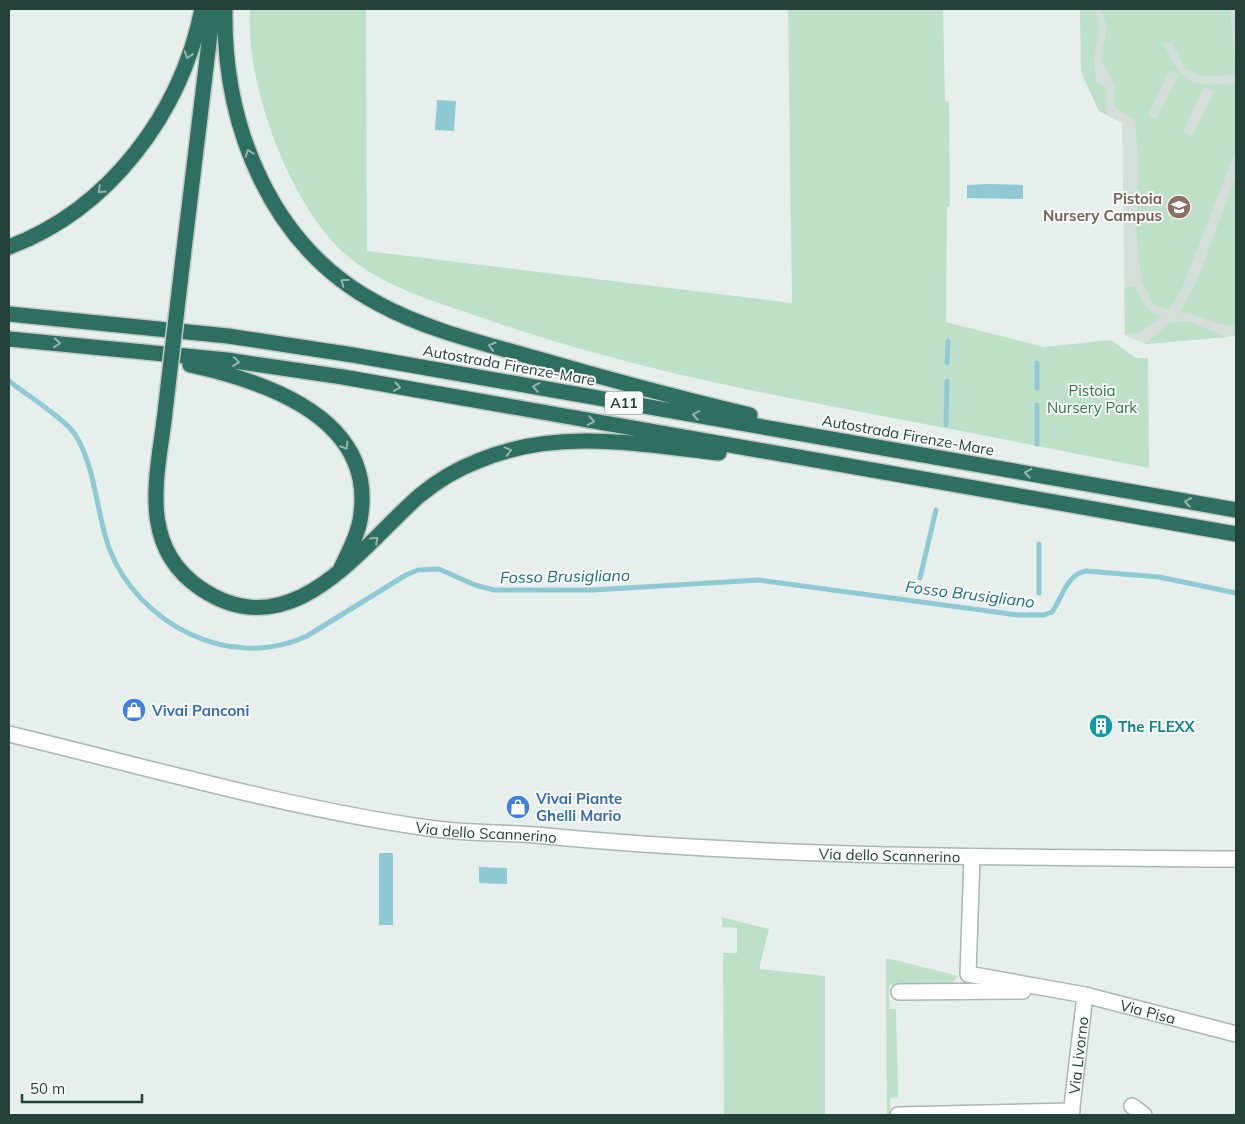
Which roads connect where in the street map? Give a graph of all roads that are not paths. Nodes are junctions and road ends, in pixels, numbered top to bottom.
1 (202, 9) edge
2 (213, 9) edge
3 (225, 9) edge
4 (9, 247) edge
5 (9, 314) edge
6 (9, 339) edge
7 (115, 348) junction
8 (878, 447) junction
9 (875, 470) junction
10 (1236, 510) edge
11 (1236, 534) edge
12 (339, 573) junction
13 (9, 734) edge
14 (972, 857) junction
15 (1236, 859) edge
16 (968, 974) joint
17 (1061, 990) junction
18 (899, 992) dead end
19 (1085, 995) junction
20 (1236, 1034) edge
21 (1132, 1106) dead end
22 (1072, 1113) edge
23 (898, 1115) edge
24 (1144, 1115) edge

1 -> 4 highway
2 - 12 highway, bridge
8 -> 3 highway
8 -> 5 highway, Autostrada Firenze-Mare / A11
6 -> 7 highway, A11
7 -> 9 highway, A11
7 -> 12 highway
10 -> 8 highway, Autostrada Firenze-Mare / A11
9 - 11 highway, A11
12 -> 9 highway
13 - 14 street, Via dello Scannerino
14 - 15 street, Via dello Scannerino
14 - 16 street, Via dello Scannerino
16 - 17 street, Via Pisa
17 - 18 street, Via Pisa
17 - 19 street, Via Pisa
19 - 20 street, Via Pisa
19 - 22 street, Via Livorno
21 - 24 street
22 - 23 street

